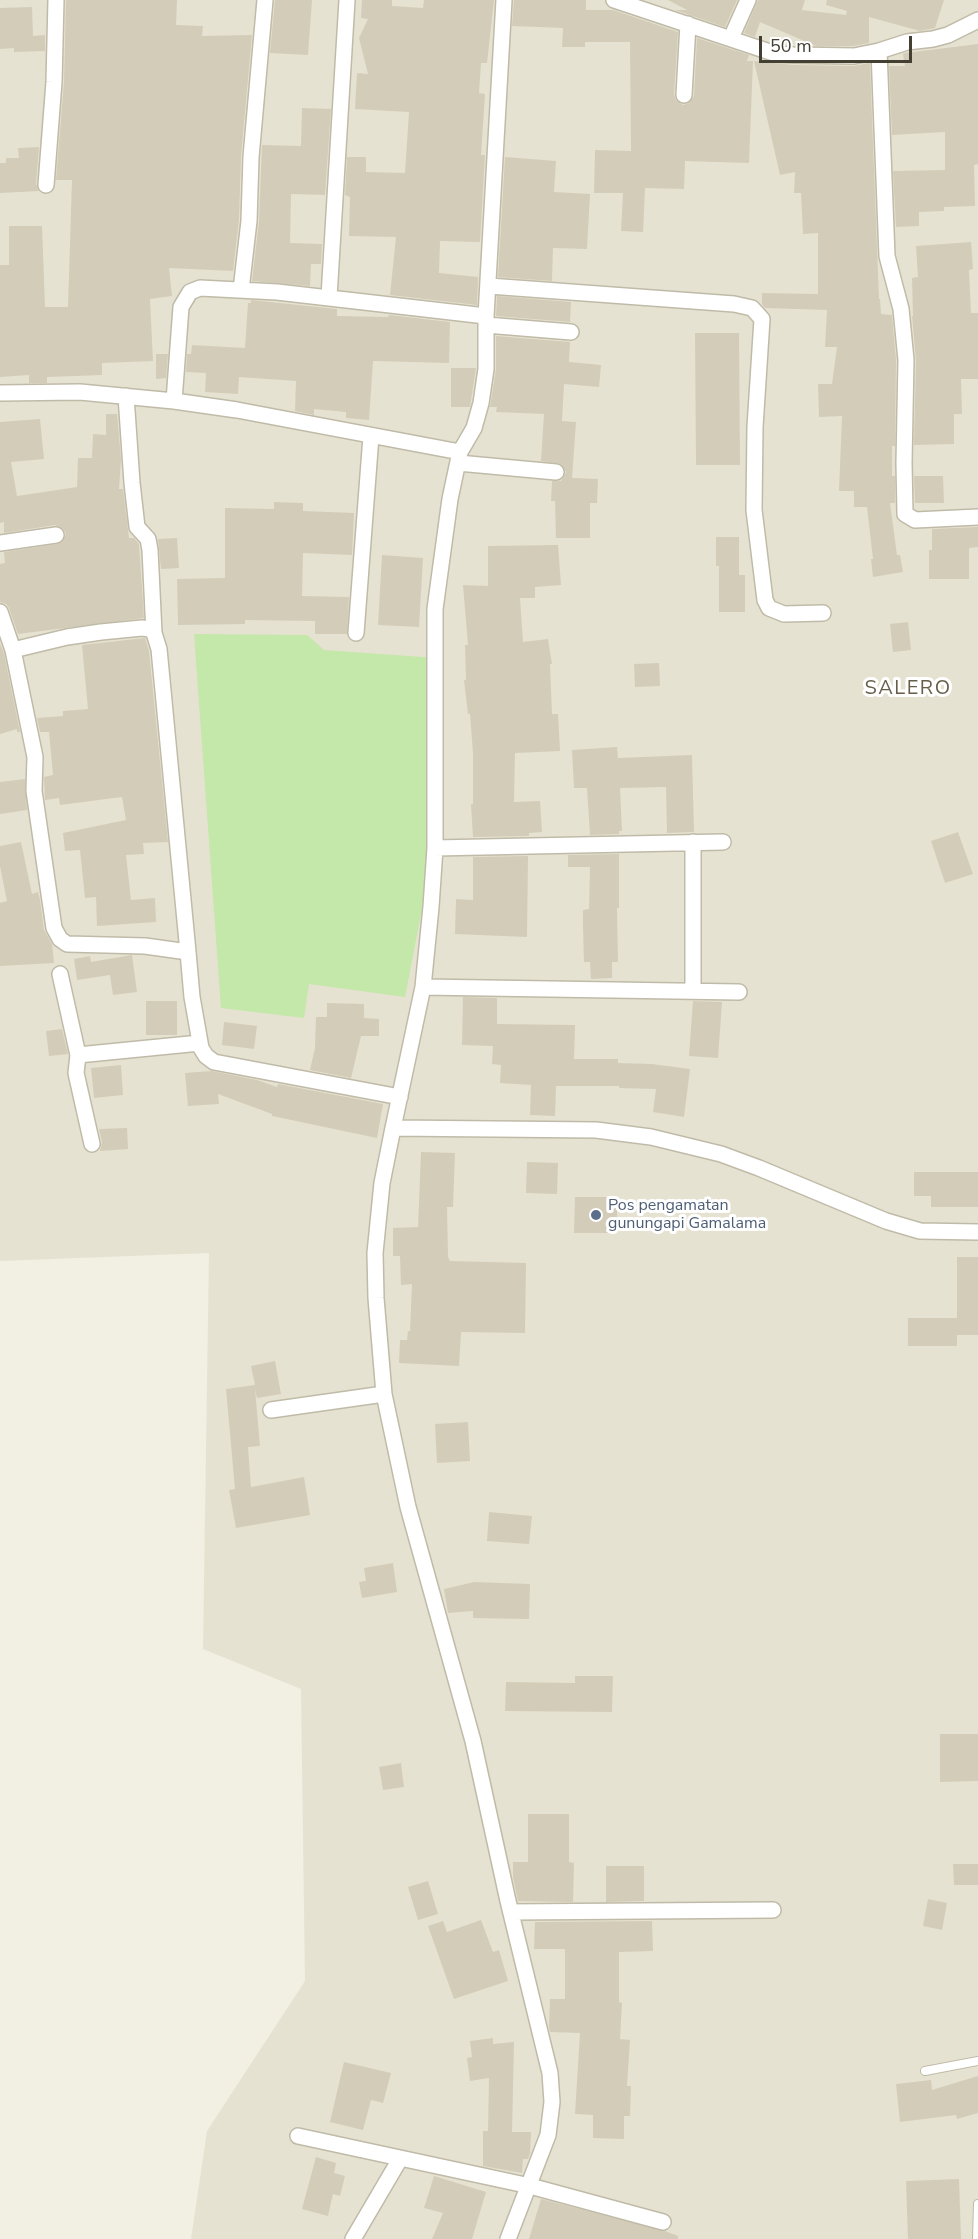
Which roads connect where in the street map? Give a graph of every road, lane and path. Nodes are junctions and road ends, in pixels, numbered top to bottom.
1 (56, 0) edge
2 (265, 0) edge
3 (347, 0) edge
4 (504, 0) edge
5 (615, 0) edge
6 (748, 0) edge
7 (978, 20) edge
8 (688, 24) junction
9 (731, 38) junction
10 (879, 51) junction
11 (684, 95) dead end
12 (46, 185) dead end
13 (489, 286) junction
14 (241, 290) junction
15 (329, 297) junction
16 (486, 320) junction
17 (571, 332) dead end
18 (0, 393) edge
19 (126, 396) junction
20 (174, 401) junction
21 (370, 436) junction
22 (459, 458) junction
23 (556, 472) dead end
24 (978, 517) edge
25 (56, 536) dead end
26 (0, 543) edge
27 (0, 612) edge
28 (823, 613) dead end
29 (154, 633) junction
30 (356, 633) dead end
31 (13, 650) junction
32 (693, 842) junction
33 (723, 842) dead end
34 (435, 848) junction
35 (188, 952) junction
36 (60, 974) dead end
37 (423, 987) junction
38 (693, 990) junction
39 (740, 992) dead end
40 (200, 1043) junction
41 (78, 1055) junction
42 (400, 1097) junction
43 (393, 1128) junction
44 (92, 1144) dead end
45 (978, 1232) edge
46 (384, 1394) junction
47 (271, 1410) dead end
48 (773, 1910) dead end
49 (511, 1912) junction
50 (978, 2061) edge
51 (925, 2071) dead end
52 (298, 2136) dead end
53 (400, 2159) junction
54 (530, 2186) junction
55 (978, 2204) edge
56 (663, 2222) dead end
57 (353, 2239) edge
58 (508, 2239) edge
59 (977, 2239) edge

1 - 12 street
2 - 14 street
3 - 15 street
4 - 13 street
5 - 8 street
6 - 9 street
7 - 10 street
8 - 9 street
8 - 11 street
9 - 10 street
10 - 24 street
13 - 16 street
13 - 28 street
14 - 15 street
14 - 20 street
15 - 16 street
16 - 17 street
16 - 22 street
18 - 19 street
19 - 20 street
19 - 29 street
20 - 21 street
21 - 22 street
21 - 30 street
22 - 23 street
22 - 34 street
25 - 26 street
27 - 31 street
29 - 31 street
29 - 35 street
31 - 35 street
32 - 33 street
32 - 34 street
32 - 38 street
34 - 37 street
35 - 40 street
36 - 41 street
37 - 38 street
37 - 42 street
38 - 39 street
40 - 41 street
40 - 42 street
41 - 44 street
42 - 43 street
43 - 45 street
43 - 46 street
46 - 47 street
46 - 49 street
48 - 49 street
49 - 54 street
50 - 51 lane
52 - 53 street
53 - 54 street
53 - 57 street
54 - 56 street
54 - 58 street
55 - 59 lane

